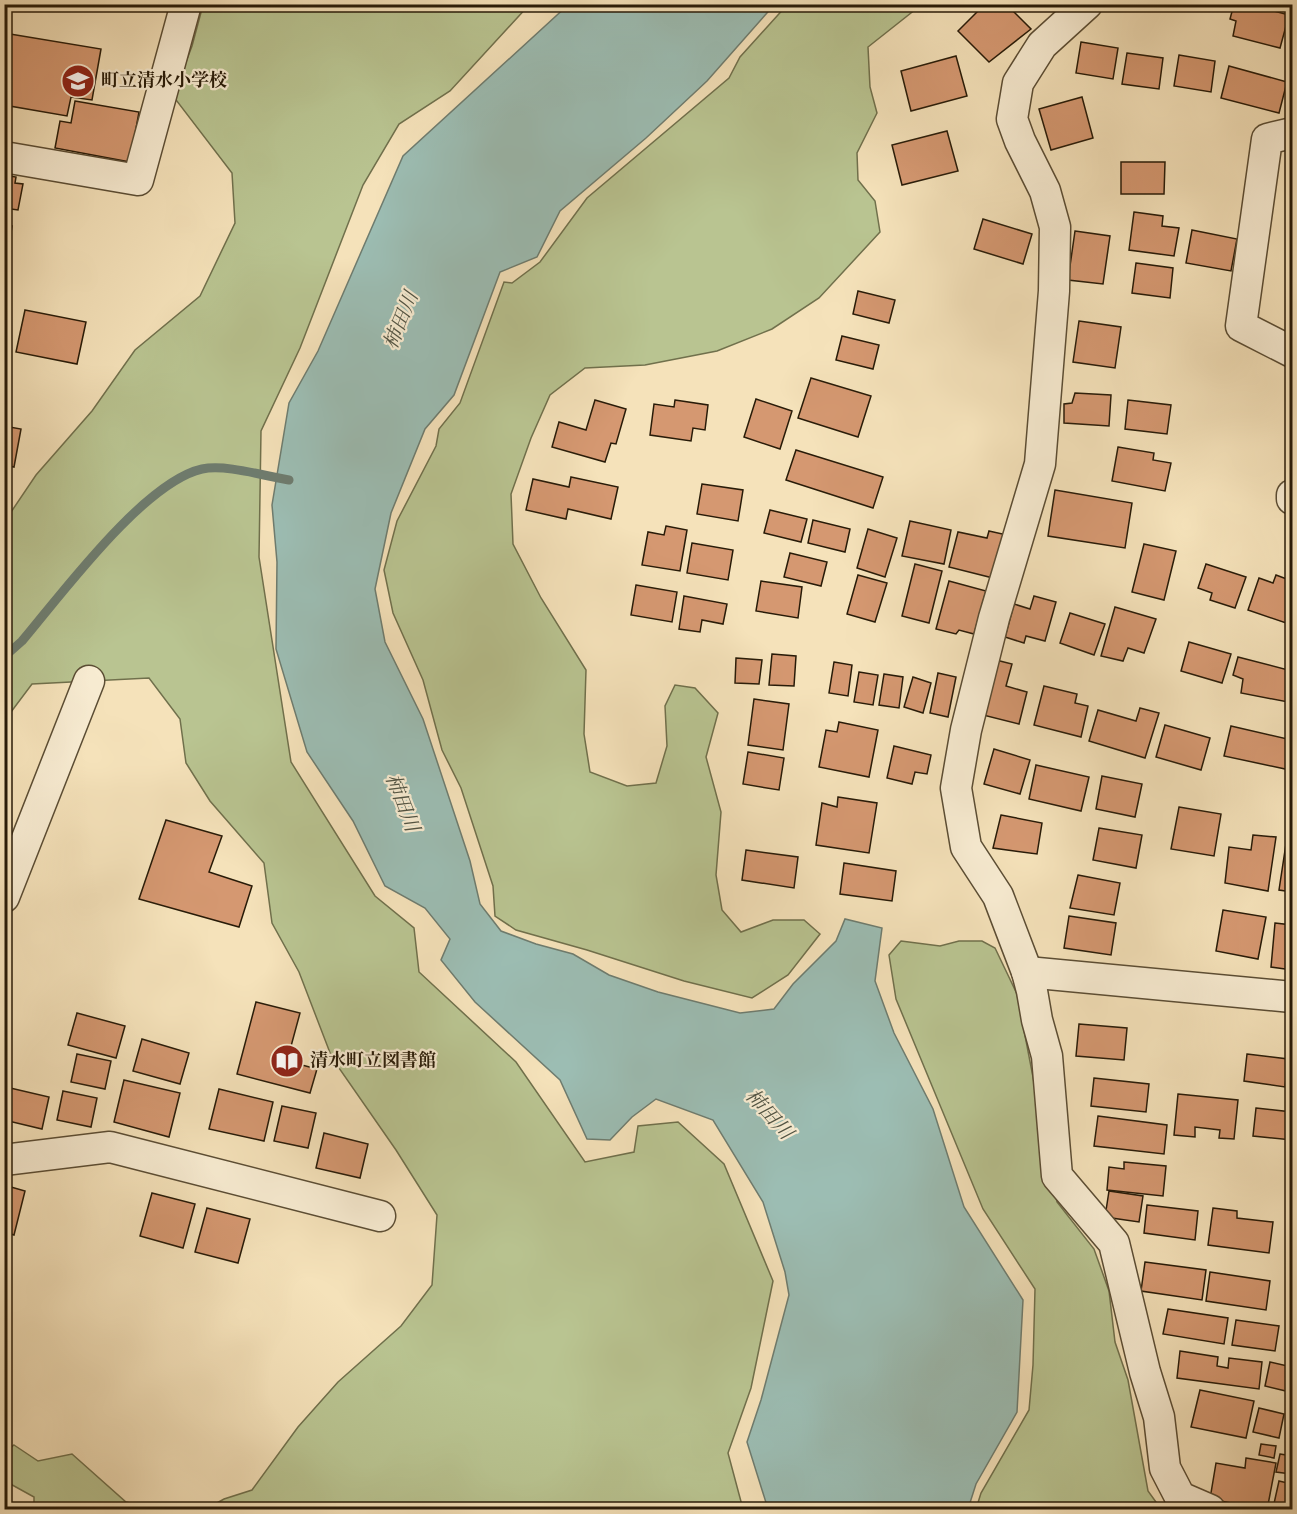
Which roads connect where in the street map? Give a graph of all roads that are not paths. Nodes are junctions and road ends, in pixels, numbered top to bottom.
1 (186, 4) edge
2 (1087, 4) edge
3 (1293, 133) edge
4 (4, 156) edge
5 (1293, 352) edge
6 (90, 681) dead end
7 (4, 897) edge
8 (1027, 972) junction
9 (1293, 997) edge
10 (4, 1160) edge
11 (380, 1216) dead end
12 (1210, 1509) edge

1 - 4 street
2 - 8 street
3 - 5 street
6 - 7 street
8 - 9 street
8 - 12 street
10 - 11 street

